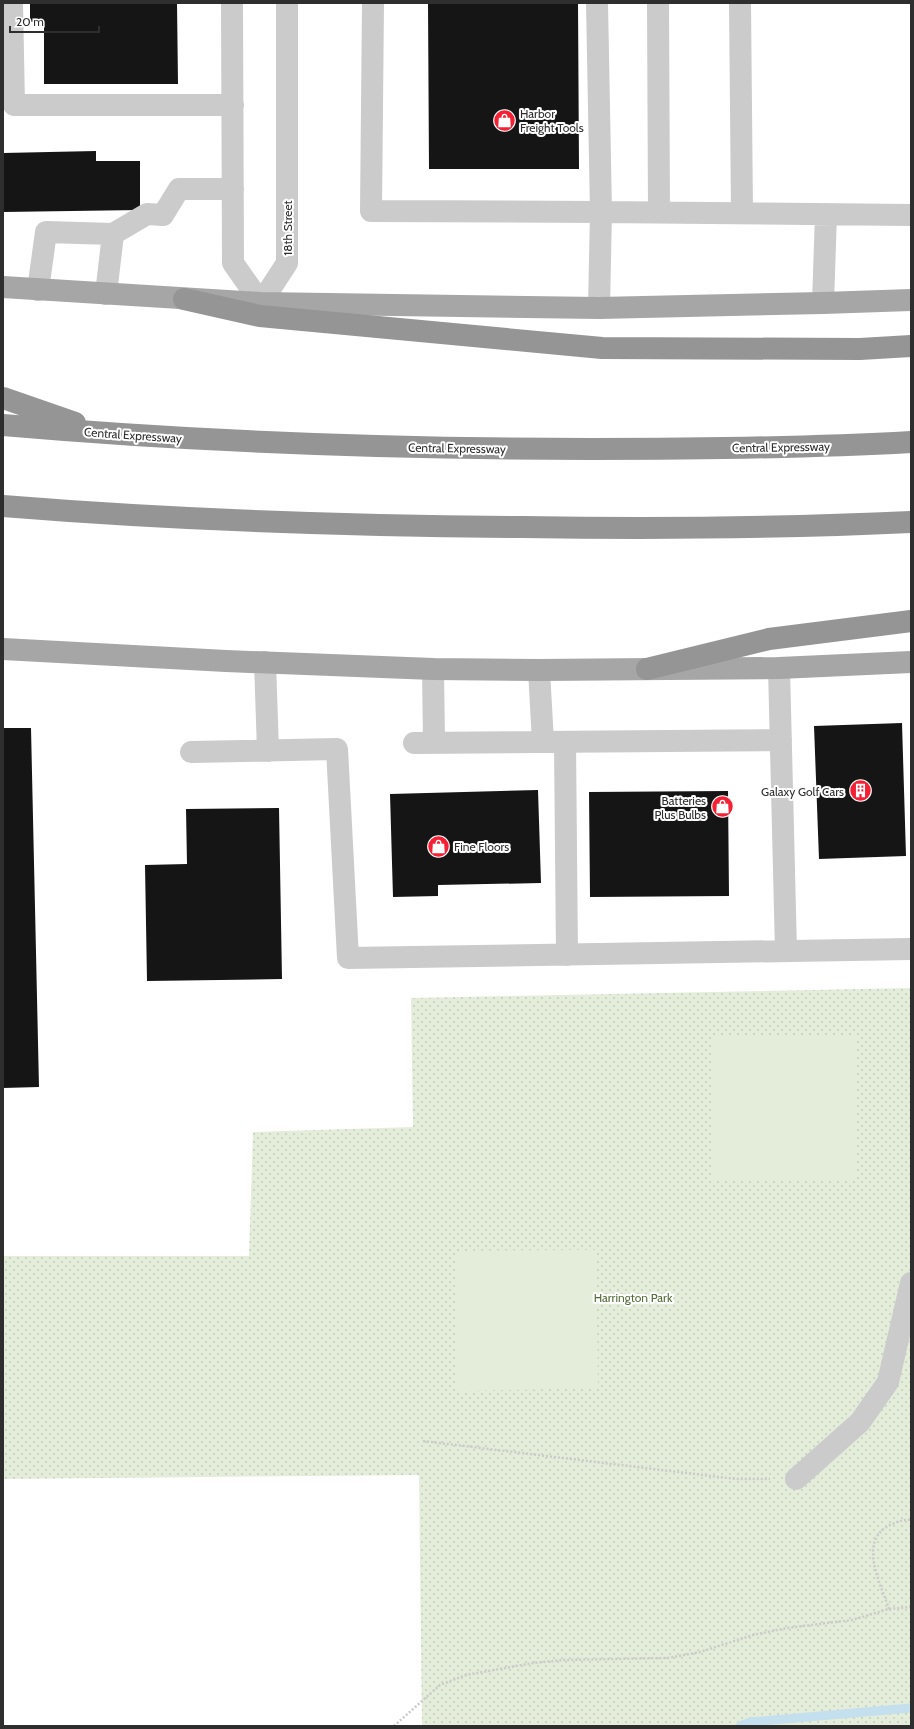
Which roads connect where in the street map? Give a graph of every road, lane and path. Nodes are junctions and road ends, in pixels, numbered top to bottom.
1 (12, 3) edge
2 (232, 3) edge
3 (288, 3) edge
4 (373, 3) edge
5 (597, 3) edge
6 (658, 3) edge
7 (740, 3) edge
8 (233, 105) junction
9 (233, 188) junction
10 (601, 212) junction
11 (659, 212) junction
12 (742, 213) junction
13 (826, 214) junction
14 (911, 214) edge
15 (113, 234) junction
16 (3, 287) edge
17 (38, 290) junction
18 (106, 294) junction
19 (184, 299) junction
20 (911, 300) edge
21 (261, 303) junction
22 (823, 303) junction
23 (599, 308) junction
24 (911, 346) edge
25 (3, 398) edge
26 (3, 425) edge
27 (105, 434) junction
28 (911, 442) edge
29 (3, 506) edge
30 (911, 522) edge
31 (911, 621) edge
32 (3, 649) edge
33 (265, 662) junction
34 (911, 662) edge
35 (779, 668) junction
36 (433, 669) junction
37 (647, 669) junction
38 (539, 670) junction
39 (781, 740) junction
40 (543, 742) junction
41 (565, 742) junction
42 (268, 751) junction
43 (191, 752) dead end
44 (911, 949) edge
45 (786, 951) junction
46 (567, 955) junction
47 (911, 1284) edge
48 (423, 1441) dead end
49 (796, 1479) joint
50 (911, 1520) edge
51 (911, 1607) edge
52 (889, 1609) junction
53 (394, 1726) edge

1 - 8 street
2 - 8 street
3 - 21 street, 18th Street
4 - 10 street
5 - 10 street
6 - 11 street
7 - 12 street
8 - 9 street
9 - 15 street
9 - 21 street
10 - 11 street
10 - 23 street
11 - 12 street
12 - 13 street
13 - 14 street
13 - 22 street
15 - 17 street
15 - 18 street
16 - 17 main road
17 - 18 main road
18 - 19 main road
19 - 21 main road
19 - 24 highway
20 - 22 main road
21 - 23 main road
22 - 23 main road
25 - 27 highway
26 - 27 highway, Central Expressway
27 - 28 highway, Central Expressway
29 - 30 highway
31 - 37 highway
32 - 33 main road
33 - 36 main road
33 - 42 street
34 - 35 main road
35 - 37 main road
35 - 39 street
36 - 38 main road
36 - 40 street
37 - 38 main road
38 - 40 street
39 - 41 street
39 - 45 street
40 - 41 street
41 - 46 street
42 - 43 street
42 - 46 street
44 - 45 street
45 - 46 street
47 - 49 street
48 - 49 path
50 - 52 path
51 - 52 path
52 - 53 path

